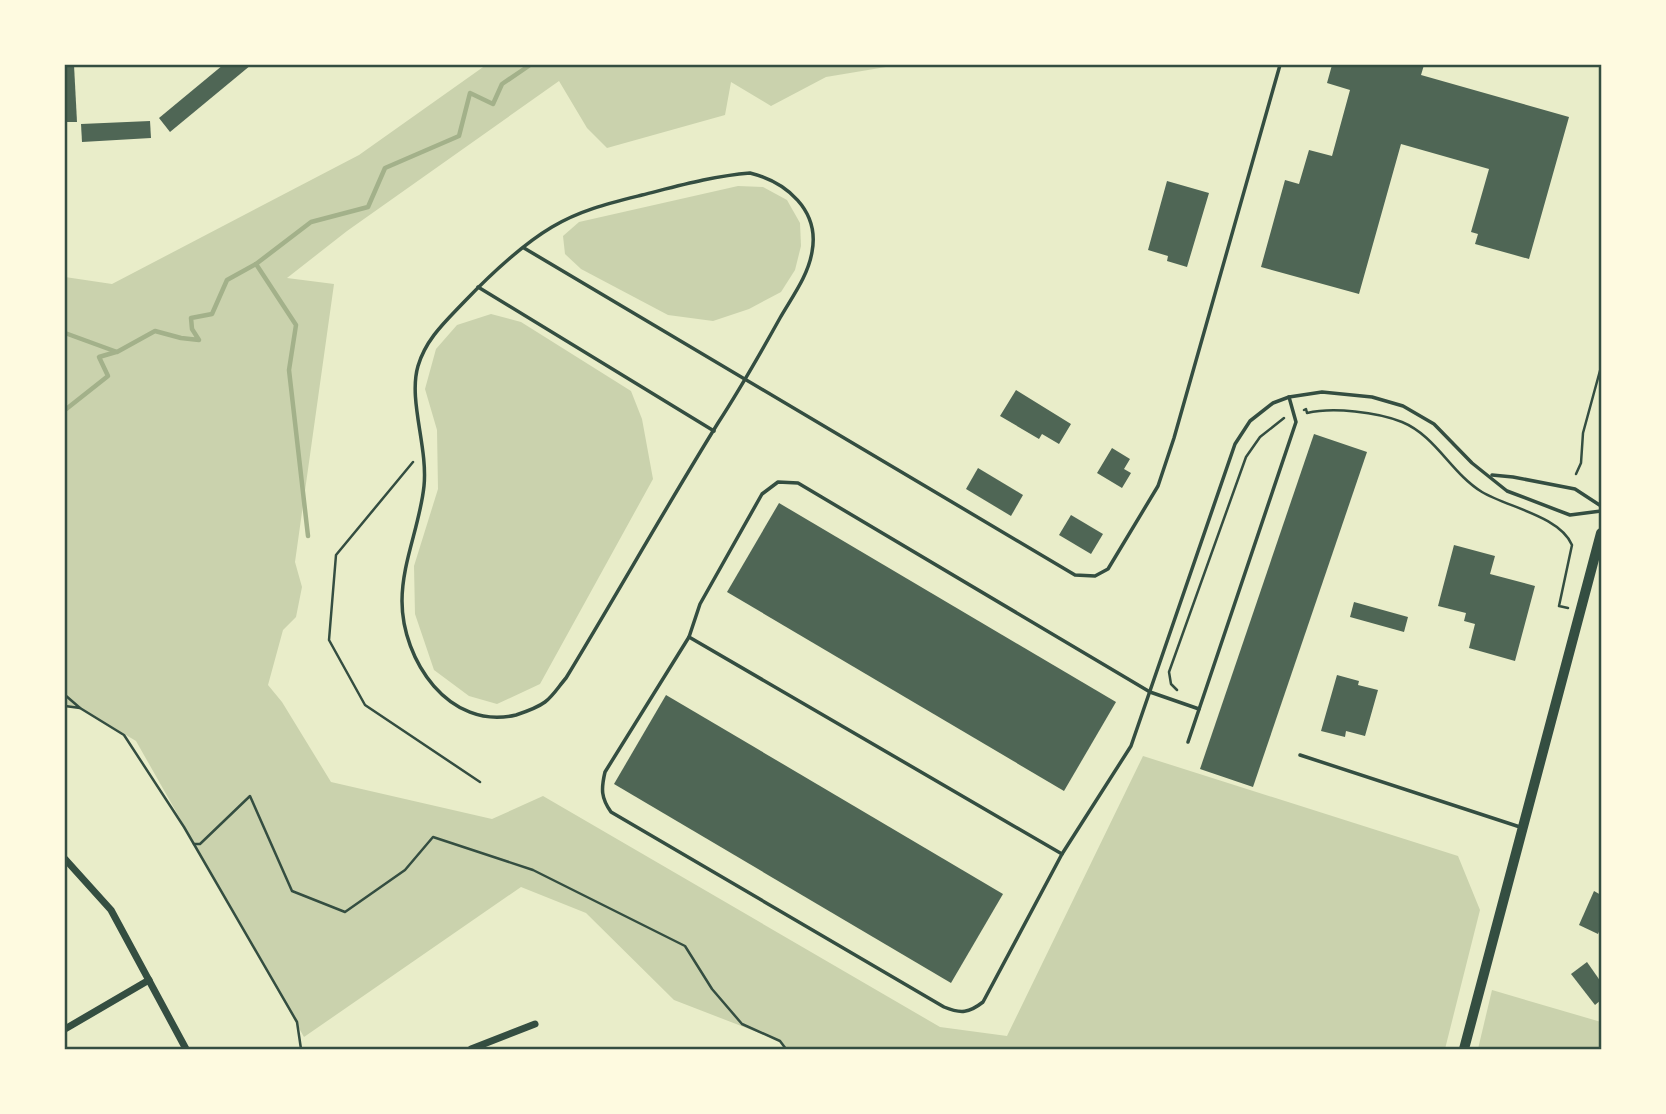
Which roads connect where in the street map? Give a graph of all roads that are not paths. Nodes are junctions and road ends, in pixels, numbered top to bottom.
1 (1280, 65) edge
2 (524, 248) junction
3 (478, 287) junction
4 (746, 379) junction
5 (1289, 397) junction
6 (714, 430) junction
7 (1489, 475) junction
8 (1601, 508) edge
9 (1601, 533) edge
10 (689, 637) junction
11 (1150, 692) junction
12 (1199, 709) junction
13 (1188, 742) dead end
14 (1300, 755) dead end
15 (1522, 828) junction
16 (1062, 854) junction
17 (65, 859) edge
18 (149, 979) junction
19 (535, 1024) dead end
20 (65, 1029) edge
21 (186, 1049) edge
22 (471, 1049) edge
23 (1464, 1049) edge

1 - 4 lane
2 - 3 lane
2 - 4 lane
2 - 4 lane
3 - 6 lane
3 - 6 lane
4 - 6 lane
5 - 7 lane
5 - 11 lane
5 - 12 lane
7 - 8 lane
7 - 8 lane
9 - 15 main road
10 - 11 lane
10 - 16 lane
10 - 16 lane
11 - 12 lane
11 - 16 lane
12 - 13 lane
14 - 15 lane
15 - 23 main road
17 - 18 street
18 - 20 street
18 - 21 street
19 - 22 street

